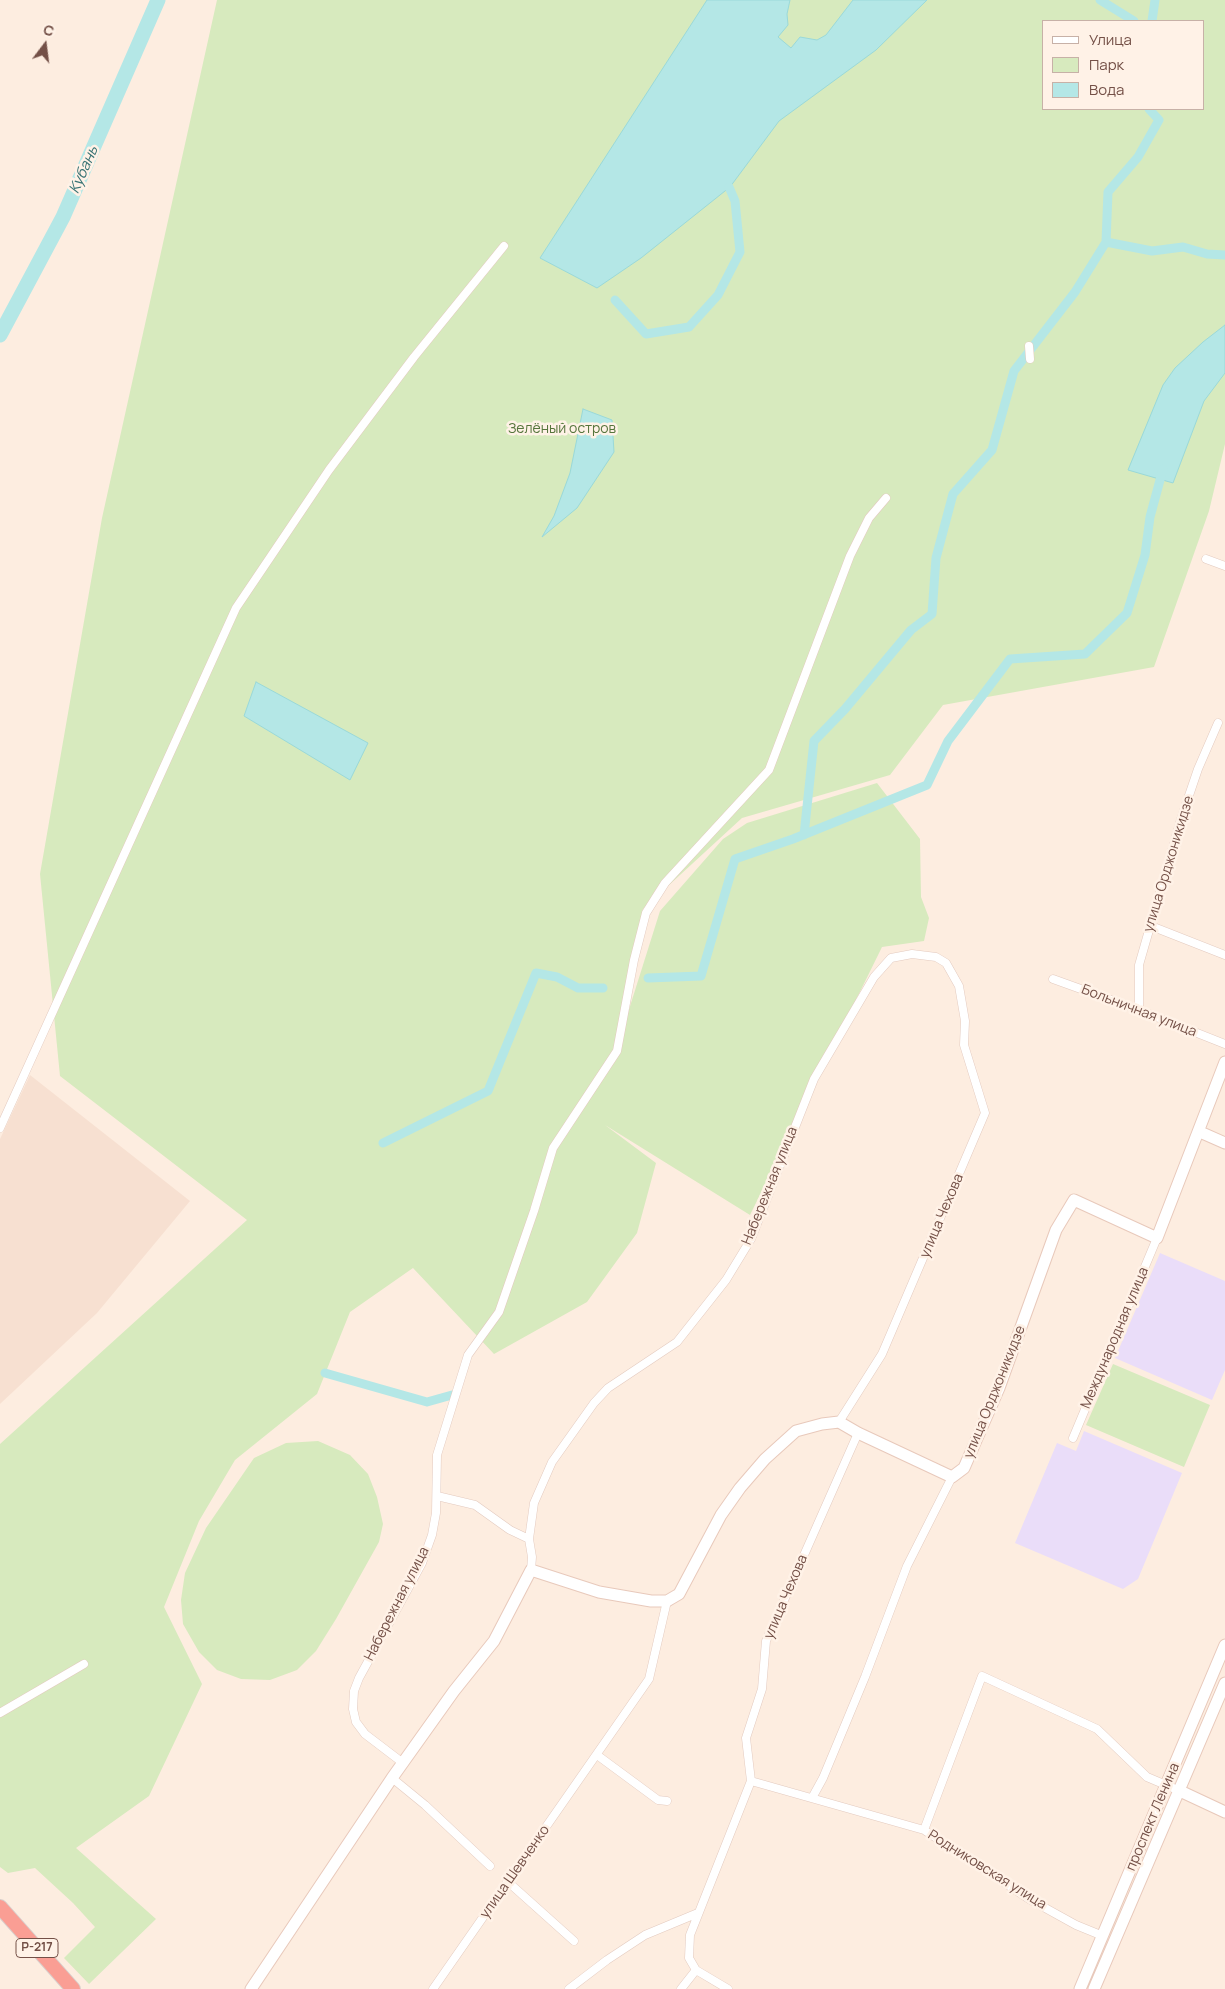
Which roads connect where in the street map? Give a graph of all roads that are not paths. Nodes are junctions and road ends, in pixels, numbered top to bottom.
1 (504, 246) dead end
2 (1029, 346) dead end
3 (1030, 359) dead end
4 (886, 498) dead end
5 (1206, 559) dead end
6 (1225, 566) edge
7 (1218, 723) dead end
8 (1151, 926) junction
9 (1225, 955) edge
10 (891, 958) joint
11 (1054, 979) dead end
12 (1139, 1010) junction
13 (1225, 1044) edge
14 (1225, 1062) edge
15 (0, 1128) edge
16 (1200, 1132) junction
17 (1225, 1143) edge
18 (1157, 1238) junction
19 (839, 1422) junction
20 (858, 1433) junction
21 (1073, 1438) dead end
22 (952, 1477) junction
23 (437, 1496) junction
24 (529, 1539) junction
25 (531, 1570) junction
26 (667, 1601) junction
27 (1225, 1645) edge
28 (84, 1664) dead end
29 (1225, 1683) edge
30 (0, 1713) edge
31 (596, 1755) junction
32 (403, 1762) junction
33 (392, 1778) junction
34 (751, 1781) junction
35 (1167, 1785) junction
36 (1180, 1791) junction
37 (812, 1798) junction
38 (667, 1802) dead end
39 (1225, 1812) edge
40 (924, 1830) junction
41 (490, 1866) dead end
42 (507, 1881) junction
43 (0, 1907) edge
44 (698, 1913) junction
45 (0, 1920) edge
46 (1103, 1936) junction
47 (574, 1941) dead end
48 (696, 1970) junction
49 (64, 1989) edge
50 (73, 1989) edge
51 (251, 1989) edge
52 (433, 1989) edge
53 (569, 1989) edge
54 (681, 1989) edge
55 (728, 1989) edge
56 (1080, 1989) edge
57 (1094, 1989) edge

1 - 15 street
2 - 3 street
4 - 23 street, Набережная улица
5 - 6 street
7 - 8 street, улица Орджоникидзе
8 - 9 street
8 - 12 street, улица Орджоникидзе
10 - 19 street, улица Чехова
10 - 24 street, Набережная улица
11 - 12 street, Больничная улица
12 - 13 street, Больничная улица
14 - 16 street, Международная улица
16 - 17 street
16 - 18 street, Международная улица
18 - 21 street, Международная улица
18 - 22 street, улица Орджоникидзе
19 - 20 street
19 - 26 street
20 - 22 street
20 - 34 street, улица Чехова
22 - 37 street, улица Орджоникидзе
23 - 24 street
23 - 32 street, Набережная улица
24 - 25 street, Набережная улица
25 - 26 street
25 - 32 street, Набережная улица
26 - 31 street, улица Шевченко
27 - 35 street, проспект Ленина
28 - 30 street
29 - 36 street, проспект Ленина
31 - 38 street
31 - 42 street, улица Шевченко
32 - 33 street, Набережная улица
33 - 41 street
33 - 51 street, Набережная улица
34 - 37 street, Родниковская улица
34 - 44 street, улица Чехова
35 - 36 street
35 - 40 street
35 - 46 street, проспект Ленина
36 - 39 street
36 - 57 street, проспект Ленина
37 - 40 street, Родниковская улица
40 - 46 street, Родниковская улица
42 - 47 street
42 - 52 street, улица Шевченко
43 - 50 highway, Р-217
44 - 48 street, улица Чехова
44 - 53 street
45 - 49 highway, Р-217
46 - 56 street, проспект Ленина
48 - 54 street
48 - 55 street

